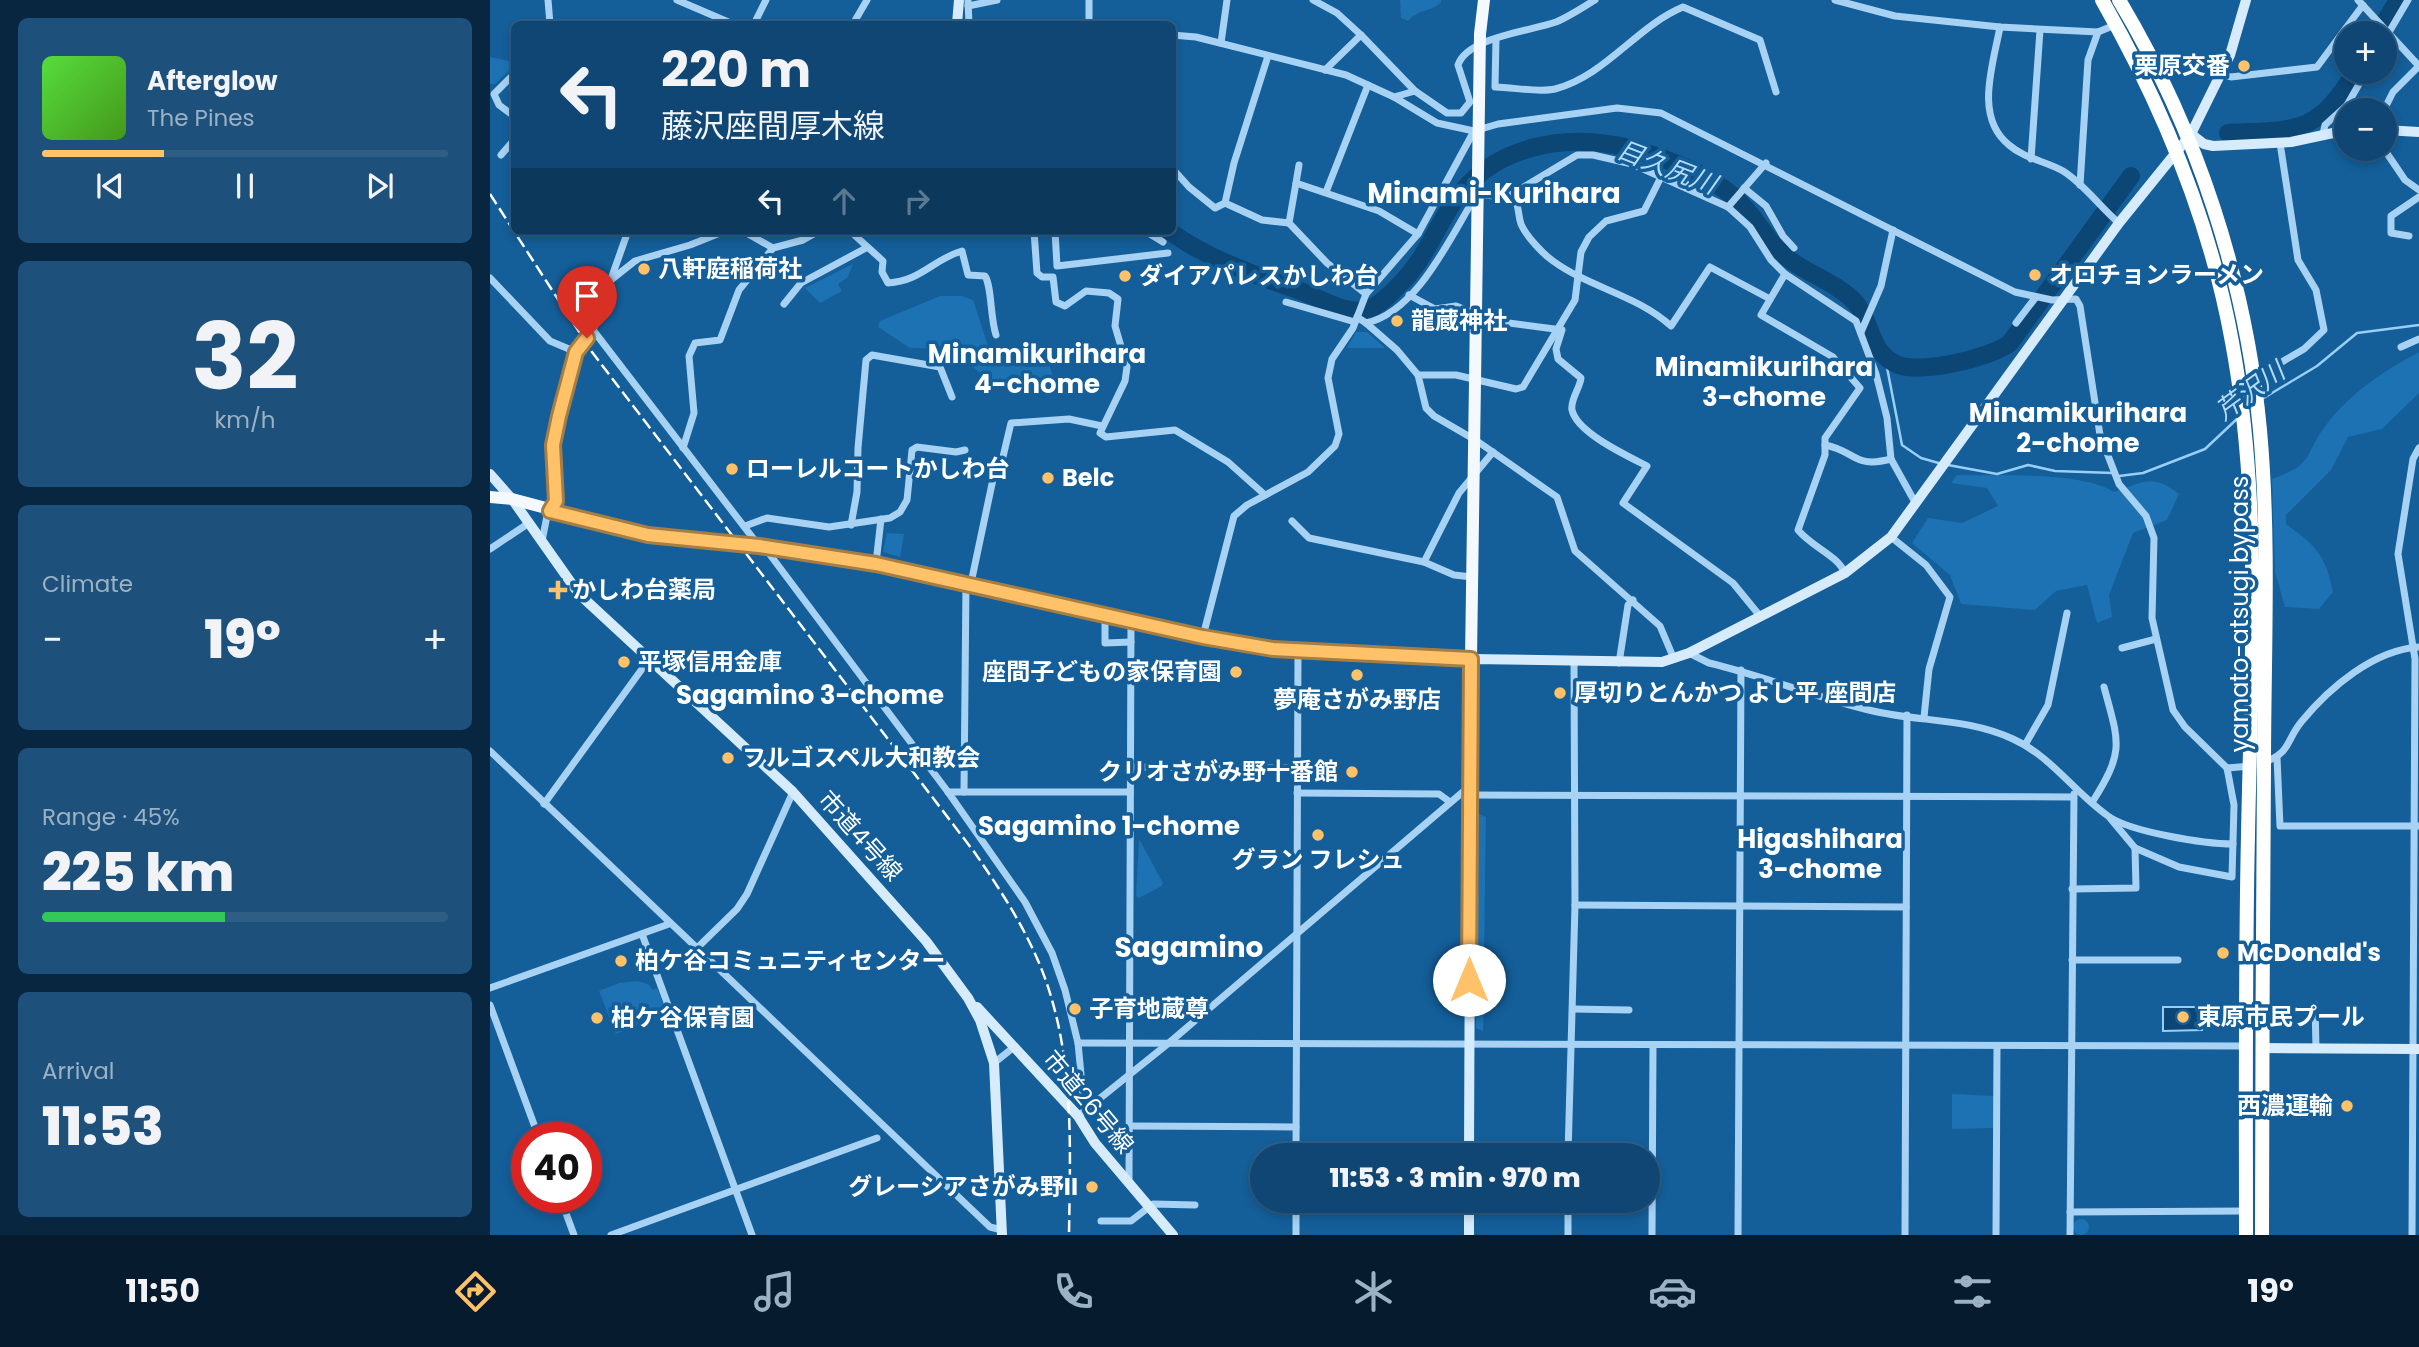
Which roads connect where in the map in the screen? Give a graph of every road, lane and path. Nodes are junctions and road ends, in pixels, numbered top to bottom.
1 (548, 0) edge
2 (677, 0) edge
3 (766, 0) edge
4 (867, 0) edge
5 (997, 0) edge
6 (1089, 0) edge
7 (1227, 0) edge
8 (1313, 0) edge
9 (1484, 0) edge
10 (1595, 0) edge
11 (1835, 0) edge
12 (2102, 0) edge
13 (2119, 0) edge
14 (2246, 0) edge
15 (2408, 0) edge
16 (965, 2) edge
17 (2361, 2) edge
18 (550, 21) edge
19 (726, 21) edge
20 (756, 21) edge
21 (855, 21) edge
22 (958, 21) edge
23 (968, 21) edge
24 (1089, 21) edge
25 (2377, 21) edge
26 (2395, 21) edge
27 (2000, 27) junction
28 (2118, 28) junction
29 (2040, 30) junction
30 (2098, 32) junction
31 (1361, 35) junction
32 (1176, 36) edge
33 (1496, 39) junction
34 (1221, 43) junction
35 (2397, 45) edge
36 (1268, 56) junction
37 (1325, 70) junction
38 (2221, 74) junction
39 (511, 77) edge
40 (2359, 84) edge
41 (1368, 85) junction
42 (1415, 92) junction
43 (1776, 92) dead end
44 (1394, 97) junction
45 (1428, 97) junction
46 (2390, 98) edge
47 (1415, 110) junction
48 (511, 114) edge
49 (1474, 131) junction
50 (2397, 131) edge
51 (2334, 132) edge
52 (2419, 132) edge
53 (2191, 134) junction
54 (2323, 134) junction
55 (511, 143) edge
56 (2280, 143) junction
57 (501, 155) dead end
58 (2031, 159) junction
59 (2392, 161) edge
60 (1766, 163) junction
61 (1299, 166) dead end
62 (1176, 172) edge
63 (1661, 177) junction
64 (1296, 183) junction
65 (2080, 186) junction
66 (1744, 189) junction
67 (2419, 190) edge
68 (1326, 192) junction
69 (1512, 194) junction
70 (2419, 197) edge
71 (1225, 203) junction
72 (1729, 206) junction
73 (2115, 220) junction
74 (1289, 223) junction
75 (1893, 230) junction
76 (1418, 234) junction
77 (626, 235) edge
78 (716, 235) edge
79 (750, 235) edge
80 (812, 235) edge
81 (854, 235) edge
82 (1034, 235) edge
83 (1055, 235) edge
84 (1152, 235) edge
85 (2409, 236) dead end
86 (1163, 242) dead end
87 (773, 248) junction
88 (866, 248) junction
89 (1794, 248) dead end
90 (1168, 253) dead end
91 (1785, 274) junction
92 (1578, 275) junction
93 (490, 278) edge
94 (609, 281) junction
95 (1409, 295) junction
96 (1365, 297) junction
97 (2037, 297) junction
98 (1770, 299) junction
99 (2058, 300) junction
100 (1286, 303) dead end
101 (784, 304) dead end
102 (1356, 321) junction
103 (1366, 323) junction
104 (2016, 323) dead end
105 (1559, 328) junction
106 (593, 330) junction
107 (1862, 330) junction
108 (996, 335) dead end
109 (2419, 339) edge
110 (2400, 347) dead end
111 (576, 352) junction
112 (1418, 375) junction
113 (2258, 376) dead end
114 (952, 397) dead end
115 (1102, 426) junction
116 (1825, 446) junction
117 (683, 448) junction
118 (2419, 448) edge
119 (965, 450) dead end
120 (1493, 452) junction
121 (1891, 459) junction
122 (490, 474) edge
123 (1265, 495) junction
124 (490, 497) edge
125 (512, 499) junction
126 (1917, 505) junction
127 (550, 511) junction
128 (881, 519) junction
129 (1292, 521) dead end
130 (528, 523) junction
131 (851, 525) junction
132 (745, 526) junction
133 (1891, 537) junction
134 (542, 542) junction
135 (762, 546) junction
136 (490, 549) edge
137 (2258, 549) junction
138 (1424, 562) junction
139 (876, 564) junction
140 (1845, 573) junction
141 (1472, 577) junction
142 (968, 583) junction
143 (1633, 600) junction
144 (2067, 613) dead end
145 (1105, 615) junction
146 (1760, 616) junction
147 (1131, 621) junction
148 (1203, 637) junction
149 (2156, 639) junction
150 (1131, 642) junction
151 (2416, 647) edge
152 (2122, 648) dead end
153 (1298, 652) junction
154 (1689, 653) junction
155 (650, 658) junction
156 (1471, 659) junction
157 (1674, 659) junction
158 (1574, 662) junction
159 (1619, 663) junction
160 (1741, 670) junction
161 (2104, 687) dead end
162 (1907, 715) junction
163 (1924, 717) junction
164 (2025, 745) junction
165 (490, 751) edge
166 (2263, 762) junction
167 (1130, 767) junction
168 (1297, 768) junction
169 (2227, 768) junction
170 (2078, 788) junction
171 (1471, 789) junction
172 (793, 792) junction
173 (948, 792) junction
174 (964, 792) junction
175 (1130, 792) junction
176 (1297, 793) junction
177 (1574, 796) junction
178 (1740, 796) junction
179 (1906, 797) junction
180 (2073, 797) junction
181 (2093, 801) junction
182 (1450, 802) junction
183 (544, 804) junction
184 (2109, 817) junction
185 (2417, 827) edge
186 (2233, 844) junction
187 (2136, 848) junction
188 (2072, 889) junction
189 (1575, 905) junction
190 (1741, 906) junction
191 (1906, 907) junction
192 (669, 924) junction
193 (1296, 933) junction
194 (642, 934) junction
195 (696, 950) junction
196 (2072, 960) junction
197 (2178, 960) dead end
198 (490, 988) edge
199 (968, 998) junction
200 (490, 1005) edge
201 (2315, 1005) dead end
202 (1573, 1009) junction
203 (1629, 1010) dead end
204 (1171, 1042) junction
205 (1296, 1042) junction
206 (1078, 1043) junction
207 (1130, 1043) junction
208 (1469, 1043) junction
209 (1572, 1045) junction
210 (1653, 1045) junction
211 (1740, 1045) junction
212 (1905, 1046) junction
213 (1997, 1046) junction
214 (2072, 1046) junction
215 (2245, 1046) junction
216 (1014, 1047) junction
217 (2262, 1048) junction
218 (2316, 1048) junction
219 (2416, 1048) edge
220 (994, 1063) junction
221 (1130, 1075) junction
222 (1092, 1105) junction
223 (1078, 1116) junction
224 (533, 1122) edge
225 (1129, 1126) junction
226 (1296, 1127) junction
227 (877, 1138) dead end
228 (1296, 1143) edge
229 (1469, 1143) edge
230 (1568, 1143) edge
231 (1650, 1143) edge
232 (1129, 1183) junction
233 (736, 1189) junction
234 (1195, 1205) dead end
235 (1149, 1206) junction
236 (2246, 1211) junction
237 (2070, 1212) junction
238 (566, 1213) edge
239 (1296, 1213) edge
240 (1469, 1213) edge
241 (1568, 1213) edge
242 (1651, 1213) edge
243 (2415, 1213) edge
244 (1101, 1221) dead end
245 (1002, 1232) edge
246 (574, 1235) edge
247 (611, 1235) edge
248 (752, 1235) edge
249 (1173, 1235) edge
250 (1296, 1235) edge
251 (1469, 1235) edge
252 (1568, 1235) edge
253 (1652, 1235) edge
254 (1738, 1235) edge
255 (1905, 1235) edge
256 (1996, 1235) edge
257 (2070, 1235) edge
258 (2246, 1235) edge
259 (2262, 1235) edge
260 (2412, 1235) edge

1 - 18 street
2 - 19 street
3 - 20 street
4 - 21 street
5 - 16 street
6 - 24 street
7 - 34 street
8 - 31 street
9 - 141 main road
10 - 33 street
11 - 27 street
12 - 28 highway
13 - 137 highway, yamato-atsugi bypass
14 - 38 street
15 - 26 street
16 - 22 street
16 - 23 street
17 - 25 street
17 - 38 street
27 - 29 street
27 - 58 street
28 - 30 street
28 - 137 highway, yamato-atsugi bypass
29 - 30 street
29 - 58 street
30 - 65 street
31 - 37 street
31 - 42 street
32 - 34 street
33 - 43 street
33 - 45 street
34 - 36 street
35 - 46 street
36 - 37 street
36 - 71 street
37 - 41 street
38 - 53 street
39 - 48 street
40 - 54 street
41 - 44 street
41 - 68 street
42 - 44 street
42 - 45 street
44 - 47 street
45 - 47 street
47 - 49 street
49 - 60 street
49 - 76 street
50 - 52 street
51 - 54 street
53 - 56 street
53 - 73 street
54 - 56 street
55 - 57 street
56 - 113 street
58 - 65 street
59 - 67 street
60 - 66 street
60 - 75 street
61 - 64 street
62 - 71 street
63 - 69 street
63 - 72 street
63 - 92 street
64 - 68 street
64 - 74 street
65 - 73 street
66 - 72 street
66 - 89 street
68 - 76 street
69 - 92 street
69 - 95 street
70 - 85 street
71 - 74 street
72 - 91 street
73 - 99 street
74 - 96 street
75 - 97 street
75 - 107 street
76 - 96 street
77 - 94 street
78 - 94 street
79 - 87 street
80 - 87 street
81 - 88 street
82 - 115 street
83 - 90 street
84 - 86 street
87 - 117 street
88 - 101 street
88 - 108 street
91 - 98 street
91 - 107 street
92 - 98 street
92 - 105 street
93 - 111 street
94 - 106 street
95 - 103 street
95 - 105 street
96 - 102 street
97 - 99 street
97 - 104 street
98 - 116 street
99 - 126 street
99 - 149 street
100 - 102 street
102 - 103 street
102 - 123 street
103 - 112 street
105 - 112 street
105 - 146 street
106 - 111 street
106 - 117 street
107 - 121 street
109 - 110 street
111 - 127 street
112 - 120 street
114 - 131 street
115 - 123 street
115 - 142 street
116 - 121 street
116 - 140 street
117 - 132 street
118 - 151 street
119 - 128 street
120 - 138 street
120 - 143 street
121 - 126 street
122 - 125 street, 市道4号線
123 - 148 street
124 - 125 main road
125 - 127 main road
125 - 130 street, 市道4号線
126 - 133 street
127 - 134 street
127 - 135 main road
128 - 131 street
128 - 139 street
129 - 138 street
130 - 134 street, 市道4号線
130 - 136 street
131 - 132 street
132 - 135 street
133 - 140 street
133 - 163 street
134 - 155 street, 市道4号線
135 - 139 main road
135 - 173 street
137 - 166 highway, yamato-atsugi bypass
138 - 141 street
139 - 142 main road
140 - 146 street
141 - 156 main road
142 - 145 main road
142 - 174 street
143 - 157 street
143 - 159 street
144 - 164 street
145 - 147 main road
145 - 150 street
146 - 154 street
147 - 148 main road
147 - 150 street
148 - 153 main road
149 - 152 street
149 - 169 street
150 - 167 street
151 - 166 street
151 - 185 street
153 - 156 main road
153 - 168 street
154 - 157 street
154 - 160 street
155 - 172 street, 市道4号線
155 - 183 street
156 - 158 street
156 - 171 street
157 - 159 street
158 - 159 street
158 - 177 street
160 - 162 street
160 - 178 street
161 - 181 street
162 - 163 street
162 - 179 street
163 - 164 street
164 - 170 street
165 - 183 street
166 - 169 street
166 - 185 street
166 - 215 highway, yamato-atsugi bypass
166 - 217 highway, yamato-atsugi bypass
167 - 168 street
167 - 175 street
168 - 176 street
169 - 186 street
170 - 180 street
170 - 181 street
171 - 177 street
171 - 182 street
171 - 208 street
172 - 195 street
172 - 199 street, 市道4号線
173 - 174 street
173 - 206 street
174 - 175 street
175 - 207 street
176 - 182 street
176 - 193 street
177 - 178 street
177 - 189 street
178 - 179 street
178 - 190 street
179 - 180 street
179 - 191 street
180 - 188 street
181 - 184 street
182 - 193 street
183 - 192 street
184 - 186 street
184 - 187 street
185 - 219 street
186 - 187 street
187 - 188 street
188 - 196 street
189 - 190 street
189 - 202 street
190 - 191 street
190 - 211 street
191 - 212 street
192 - 194 street
192 - 195 street
193 - 204 street
193 - 205 street
194 - 198 street
194 - 233 street
195 - 245 street
196 - 197 street
196 - 214 street
199 - 216 street, 市道26号線
199 - 220 street, 市道4号線
200 - 224 street
201 - 218 street
202 - 203 street
202 - 209 street
204 - 205 street
204 - 207 street
204 - 221 street
205 - 208 street
205 - 226 street
206 - 207 street
206 - 222 street
207 - 221 street
208 - 209 street
208 - 229 street
209 - 210 street
209 - 230 street
210 - 211 street
210 - 231 street
211 - 212 street
211 - 254 street
212 - 213 street
212 - 255 street
213 - 214 street
213 - 256 street
214 - 215 street
214 - 237 street
215 - 236 highway, yamato-atsugi bypass
216 - 220 street
216 - 223 street, 市道26号線
217 - 218 street
217 - 259 highway, yamato-atsugi bypass
218 - 219 street
219 - 243 street
220 - 245 street, 市道4号線
221 - 222 street
221 - 225 street
222 - 223 street
223 - 232 street, 市道26号線
225 - 226 street
225 - 232 street
226 - 228 street
227 - 233 street
232 - 235 street, 市道26号線
233 - 247 street
233 - 248 street
234 - 235 street
235 - 244 street
235 - 249 street, 市道26号線
236 - 237 street
236 - 258 highway, yamato-atsugi bypass
237 - 257 street
238 - 246 street
239 - 250 street
240 - 251 street
241 - 252 street
242 - 253 street
243 - 260 street

